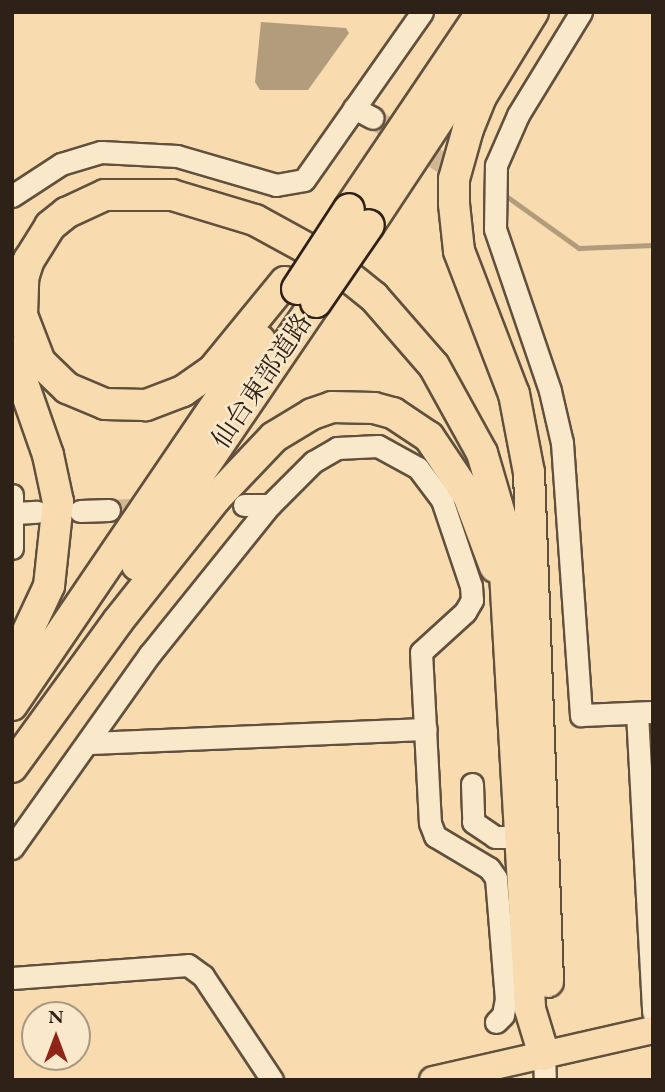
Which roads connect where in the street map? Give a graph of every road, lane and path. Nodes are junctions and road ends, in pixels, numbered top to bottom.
1 (422, 12) edge
2 (475, 12) edge
3 (482, 12) edge
4 (511, 12) edge
5 (533, 12) edge
6 (581, 12) edge
7 (354, 108) junction
8 (373, 118) tunnel mouth
9 (473, 182) tunnel mouth
10 (12, 196) edge
11 (494, 197) junction
12 (352, 212) junction
13 (12, 257) edge
14 (299, 291) junction
15 (12, 352) edge
16 (13, 504) edge
17 (244, 505) dead end
18 (270, 505) junction
19 (109, 510) tunnel mouth
20 (80, 511) dead end
21 (37, 512) dead end
22 (12, 548) edge
23 (519, 604) junction
24 (12, 665) edge
25 (12, 705) edge
26 (645, 712) edge
27 (426, 729) junction
28 (89, 743) junction
29 (12, 748) edge
30 (12, 767) edge
31 (472, 784) dead end
32 (519, 837) junction
33 (12, 848) edge
34 (12, 978) edge
35 (653, 1013) edge
36 (496, 1022) dead end
37 (653, 1030) edge
38 (545, 1067) edge
39 (272, 1080) edge
40 (433, 1080) edge

1 - 7 street
2 - 12 highway
3 - 12 highway, 仙台東部道路
4 - 12 highway, 仙台東部道路
5 - 23 highway
6 - 11 street
7 - 8 street
7 - 10 street
9 - 11 street
11 - 26 street
12 - 14 highway, 仙台東部道路, bridge
13 - 23 highway
14 - 23 highway
14 - 25 highway, 仙台東部道路
14 - 29 highway, 仙台東部道路
15 - 24 highway
16 - 21 street
16 - 22 street
17 - 18 street
18 - 27 street
18 - 28 street
19 - 20 street
23 - 30 highway
23 - 32 highway
23 - 38 highway
26 - 35 street
27 - 28 street
27 - 36 street
28 - 33 street
31 - 32 street
32 - 38 highway
34 - 39 street
37 - 38 main road
38 - 40 main road

